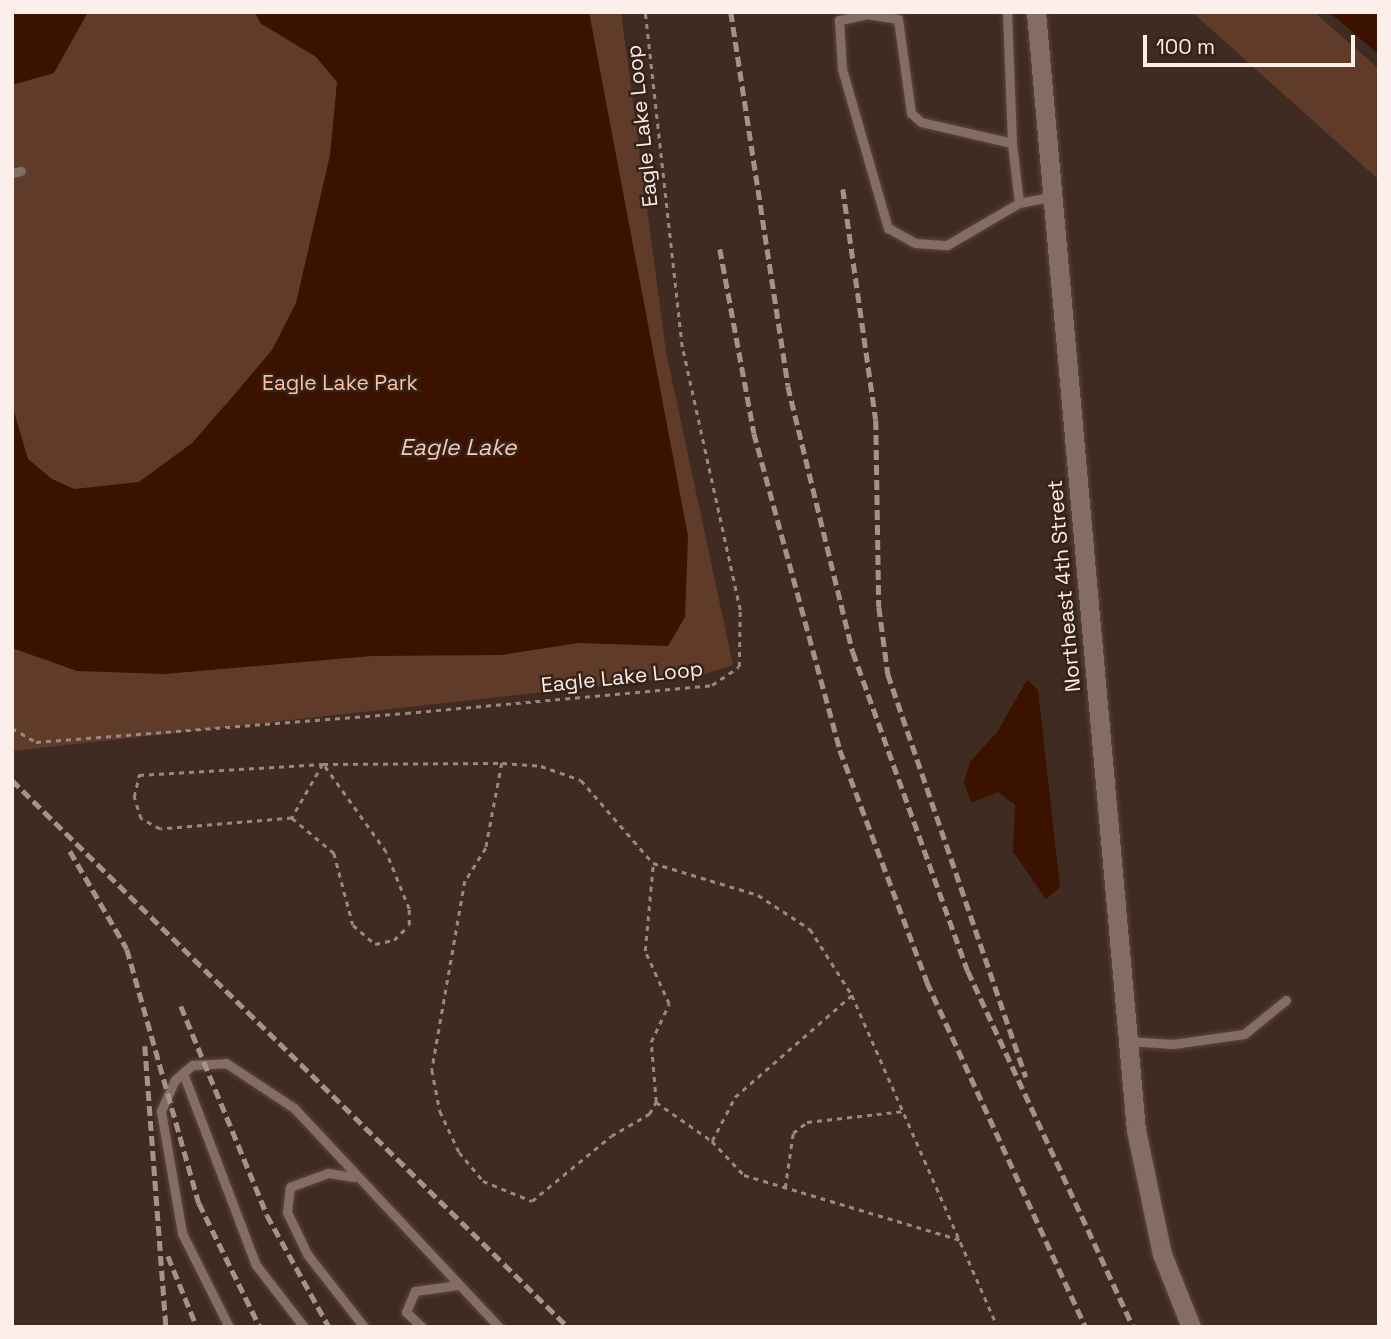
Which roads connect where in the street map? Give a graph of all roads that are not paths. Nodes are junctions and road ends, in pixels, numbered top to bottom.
1 (1007, 12) edge
2 (1036, 12) edge
3 (848, 15) edge
4 (1012, 143) junction
5 (1051, 197) junction
6 (1019, 203) junction
7 (1286, 1000) dead end
8 (1128, 1041) junction
9 (183, 1073) junction
10 (354, 1177) junction
11 (458, 1285) junction
12 (229, 1327) edge
13 (304, 1327) edge
14 (364, 1327) edge
15 (422, 1327) edge
16 (499, 1327) edge
17 (1191, 1327) edge

1 - 4 lane
2 - 5 street, Northeast 4th Street
3 - 4 lane
3 - 6 lane
4 - 6 lane
5 - 6 lane
5 - 8 street, Northeast 4th Street
7 - 8 lane
8 - 17 street, Northeast 4th Street
9 - 10 lane
9 - 12 lane
9 - 13 lane
10 - 11 lane
10 - 14 lane
11 - 15 lane
11 - 16 lane

